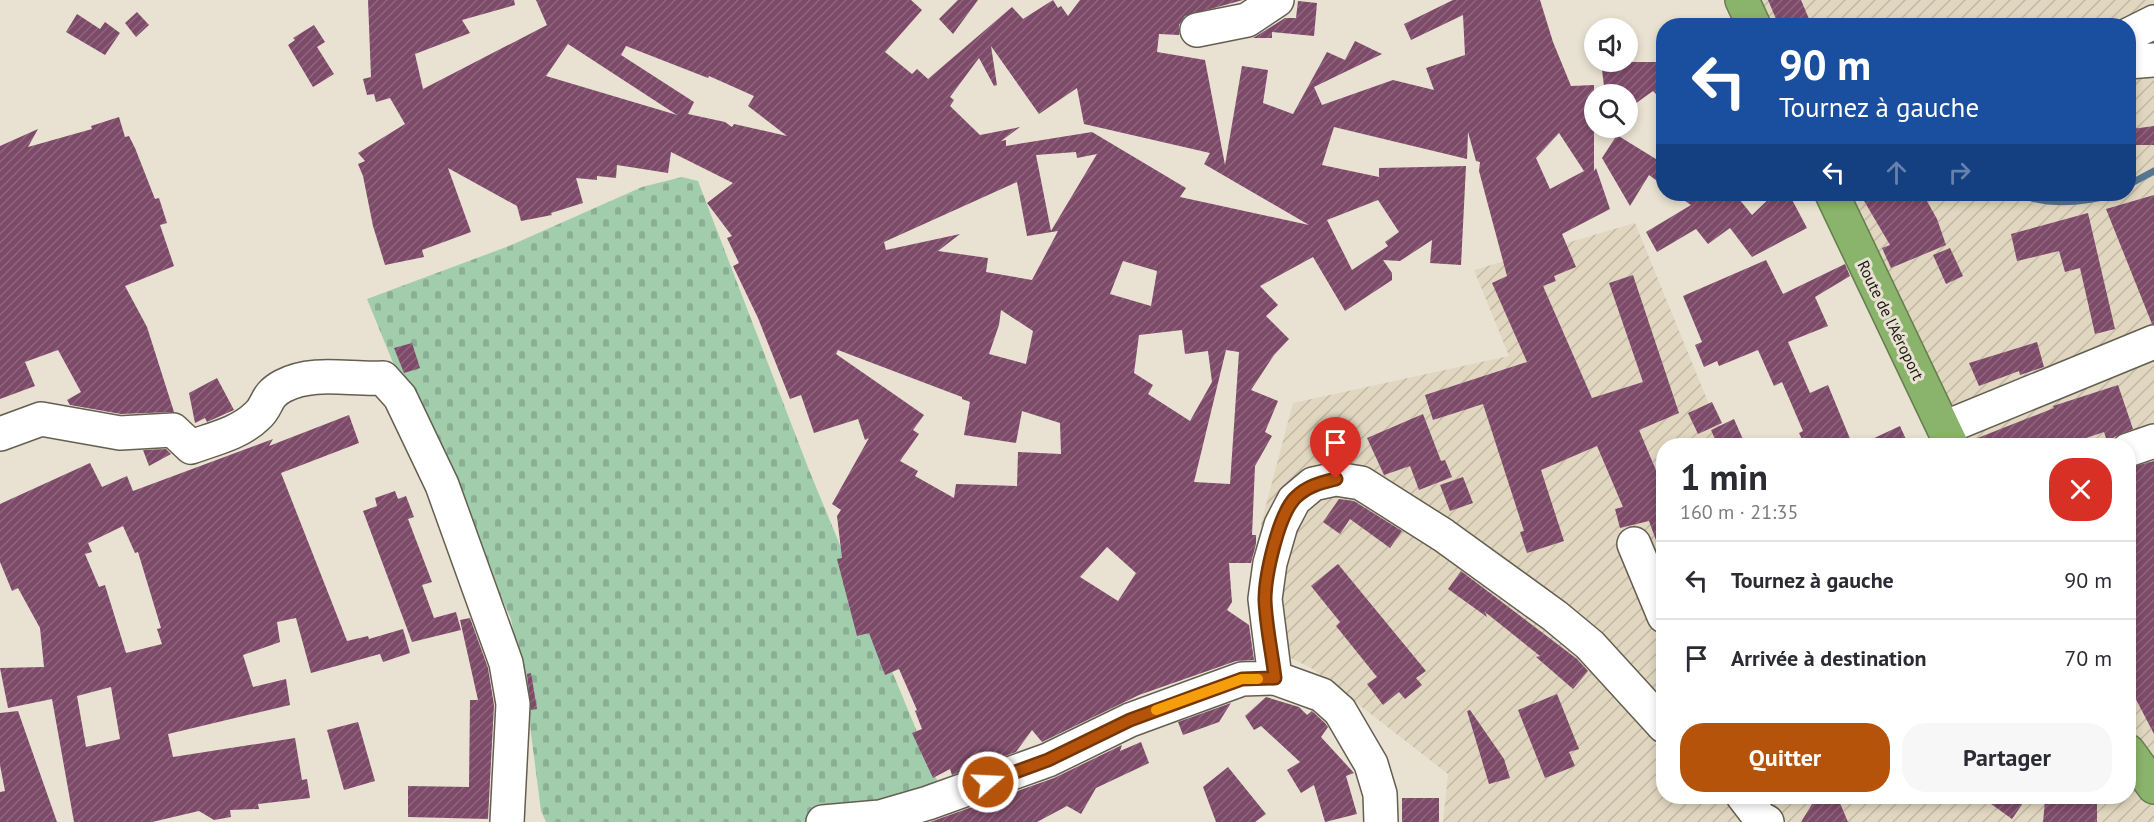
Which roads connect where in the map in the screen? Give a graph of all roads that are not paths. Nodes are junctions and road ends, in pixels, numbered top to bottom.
1 (1277, 0) edge
2 (1742, 0) edge
3 (1750, 18) edge
4 (2154, 22) edge
5 (1197, 30) dead end
6 (2136, 31) edge
7 (2154, 60) edge
8 (2136, 61) edge
9 (1835, 201) edge
10 (2154, 342) edge
11 (0, 434) edge
12 (1948, 437) edge
13 (2154, 441) edge
14 (2136, 447) edge
15 (1634, 544) dead end
16 (1656, 597) edge
17 (1275, 678) junction
18 (1656, 717) edge
19 (2136, 762) edge
20 (2154, 787) edge
21 (507, 822) edge
22 (823, 822) edge
23 (1381, 822) edge

1 - 5 street
2 - 3 highway
4 - 6 street
7 - 8 street
9 - 12 highway, Route de l'Aéroport
10 - 12 street
11 - 21 street
13 - 14 street
15 - 16 street
17 - 18 street
17 - 22 street
17 - 23 street
19 - 20 highway

